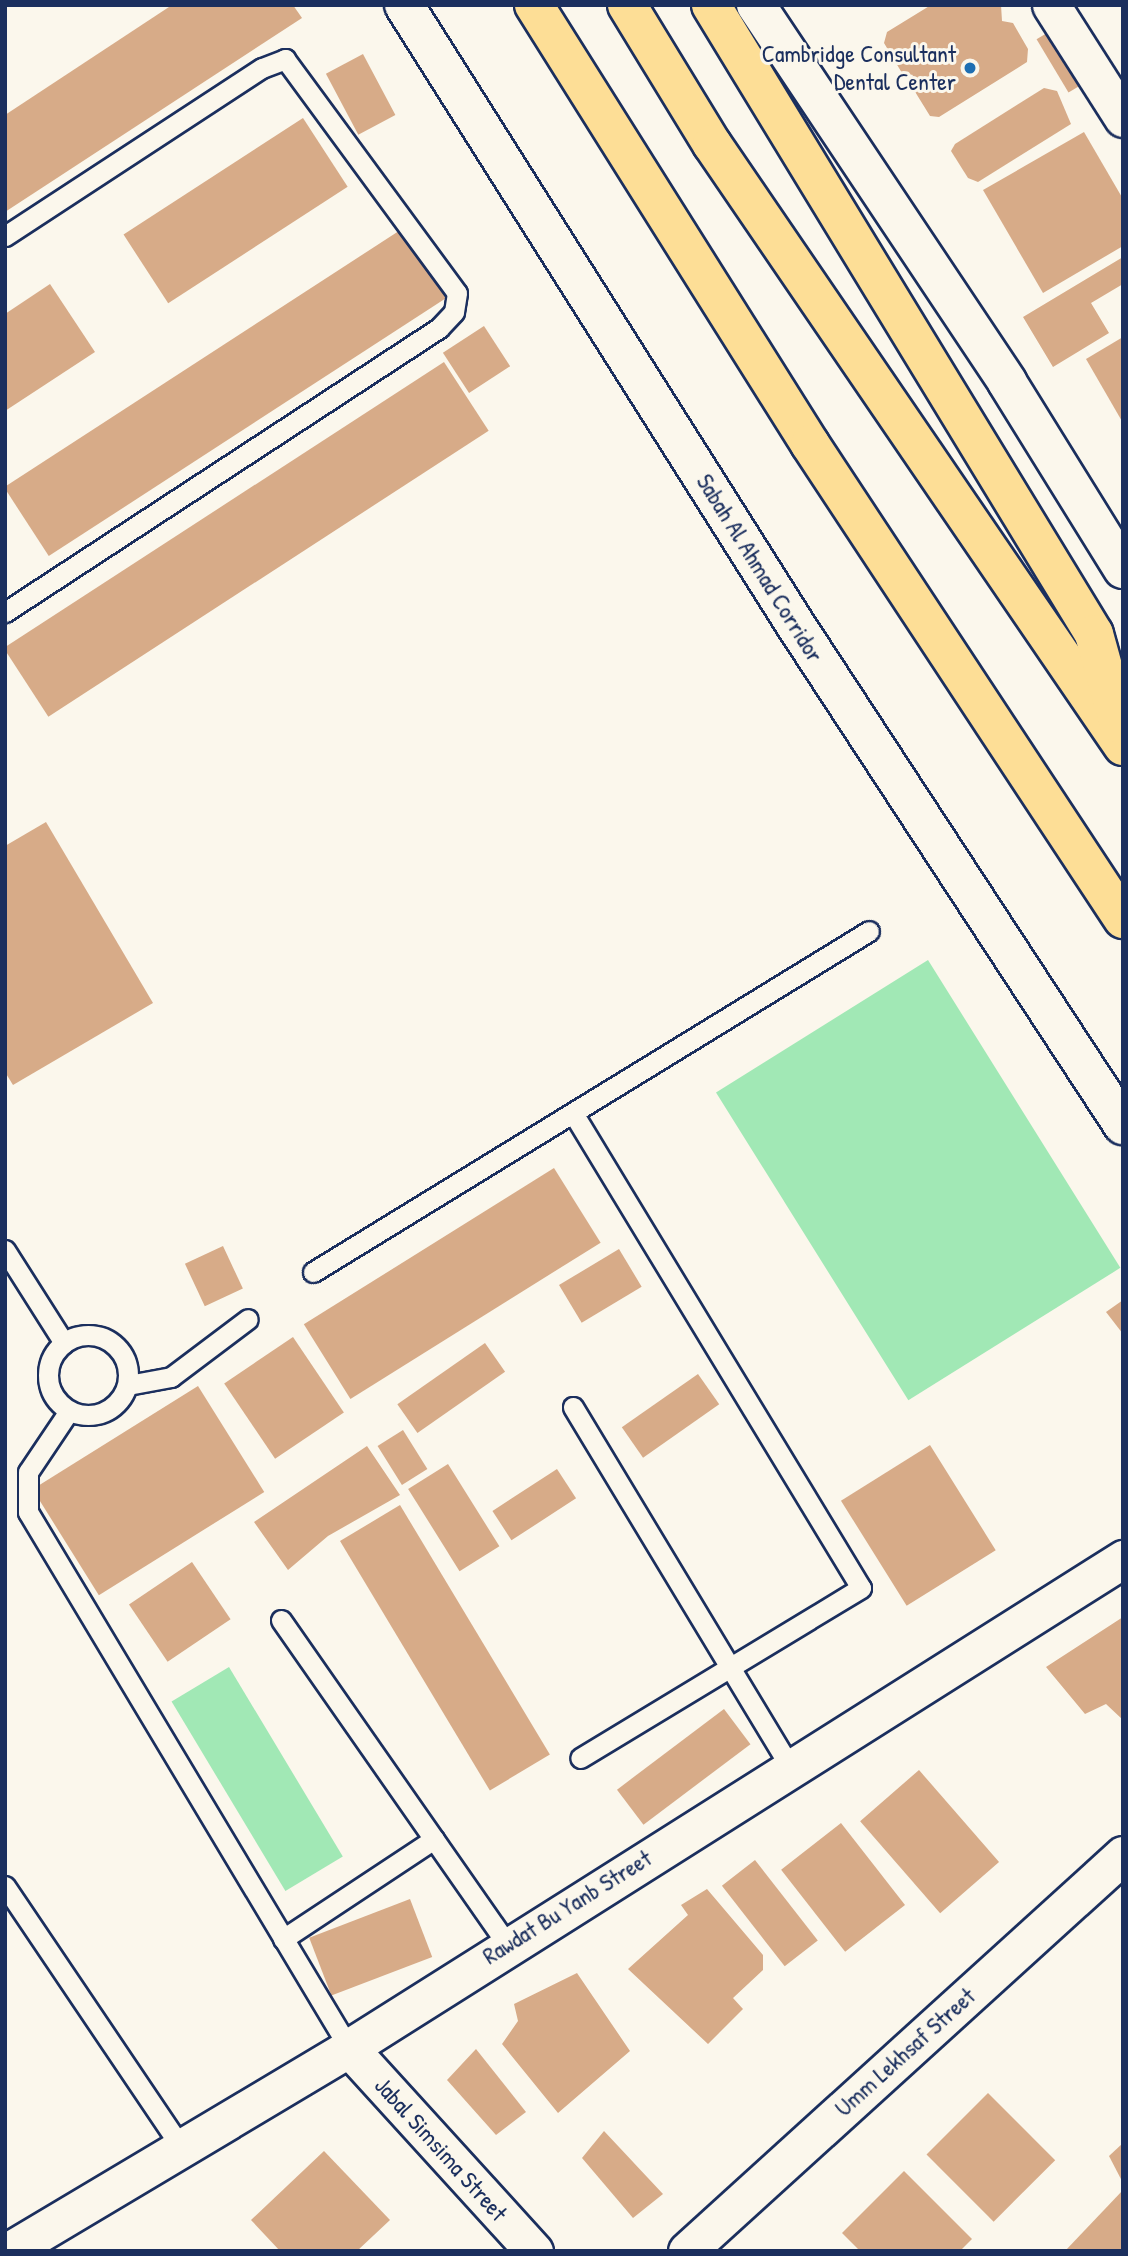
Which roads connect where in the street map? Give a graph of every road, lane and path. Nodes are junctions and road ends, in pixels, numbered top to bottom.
1 (404, 5) edge
2 (534, 5) edge
3 (626, 5) edge
4 (711, 5) edge
5 (755, 5) edge
6 (1051, 5) edge
7 (1123, 118) edge
8 (5, 236) edge
9 (1123, 569) edge
10 (5, 611) edge
11 (1123, 736) edge
12 (1123, 746) edge
13 (1123, 919) edge
14 (869, 931) dead end
15 (573, 1113) junction
16 (1123, 1125) edge
17 (5, 1250) edge
18 (313, 1272) dead end
19 (248, 1319) dead end
20 (65, 1343) junction
21 (128, 1385) junction
22 (573, 1407) dead end
23 (69, 1411) junction
24 (1123, 1559) edge
25 (281, 1620) dead end
26 (730, 1668) junction
27 (580, 1758) dead end
28 (790, 1767) junction
29 (434, 1839) junction
30 (1123, 1855) edge
31 (5, 1886) edge
32 (283, 1939) junction
33 (507, 1944) junction
34 (349, 2048) junction
35 (182, 2148) junction
36 (9, 2251) edge
37 (534, 2251) edge
38 (687, 2251) edge

1 - 16 street, Sabah Al Ahmad Corridor
2 - 13 highway
3 - 12 highway
4 - 11 highway
5 - 9 street
6 - 7 street
8 - 10 lane
14 - 15 lane
15 - 18 lane
15 - 26 lane
17 - 20 lane
19 - 21 lane
20 - 21 lane
20 - 23 lane
21 - 23 lane
22 - 26 lane
23 - 32 lane
24 - 28 street, Rawdat Bu Yanb Street
25 - 29 lane
26 - 27 lane
26 - 28 lane
28 - 33 street, Rawdat Bu Yanb Street
29 - 32 lane
29 - 33 lane
30 - 38 street, Umm Lekhsaf Street
31 - 35 lane
32 - 34 lane
33 - 34 street, Rawdat Bu Yanb Street
34 - 35 street, Rawdat Bu Yanb Street
34 - 37 street, Jabal Simsima Street
35 - 36 street, Rawdat Bu Yanb Street

